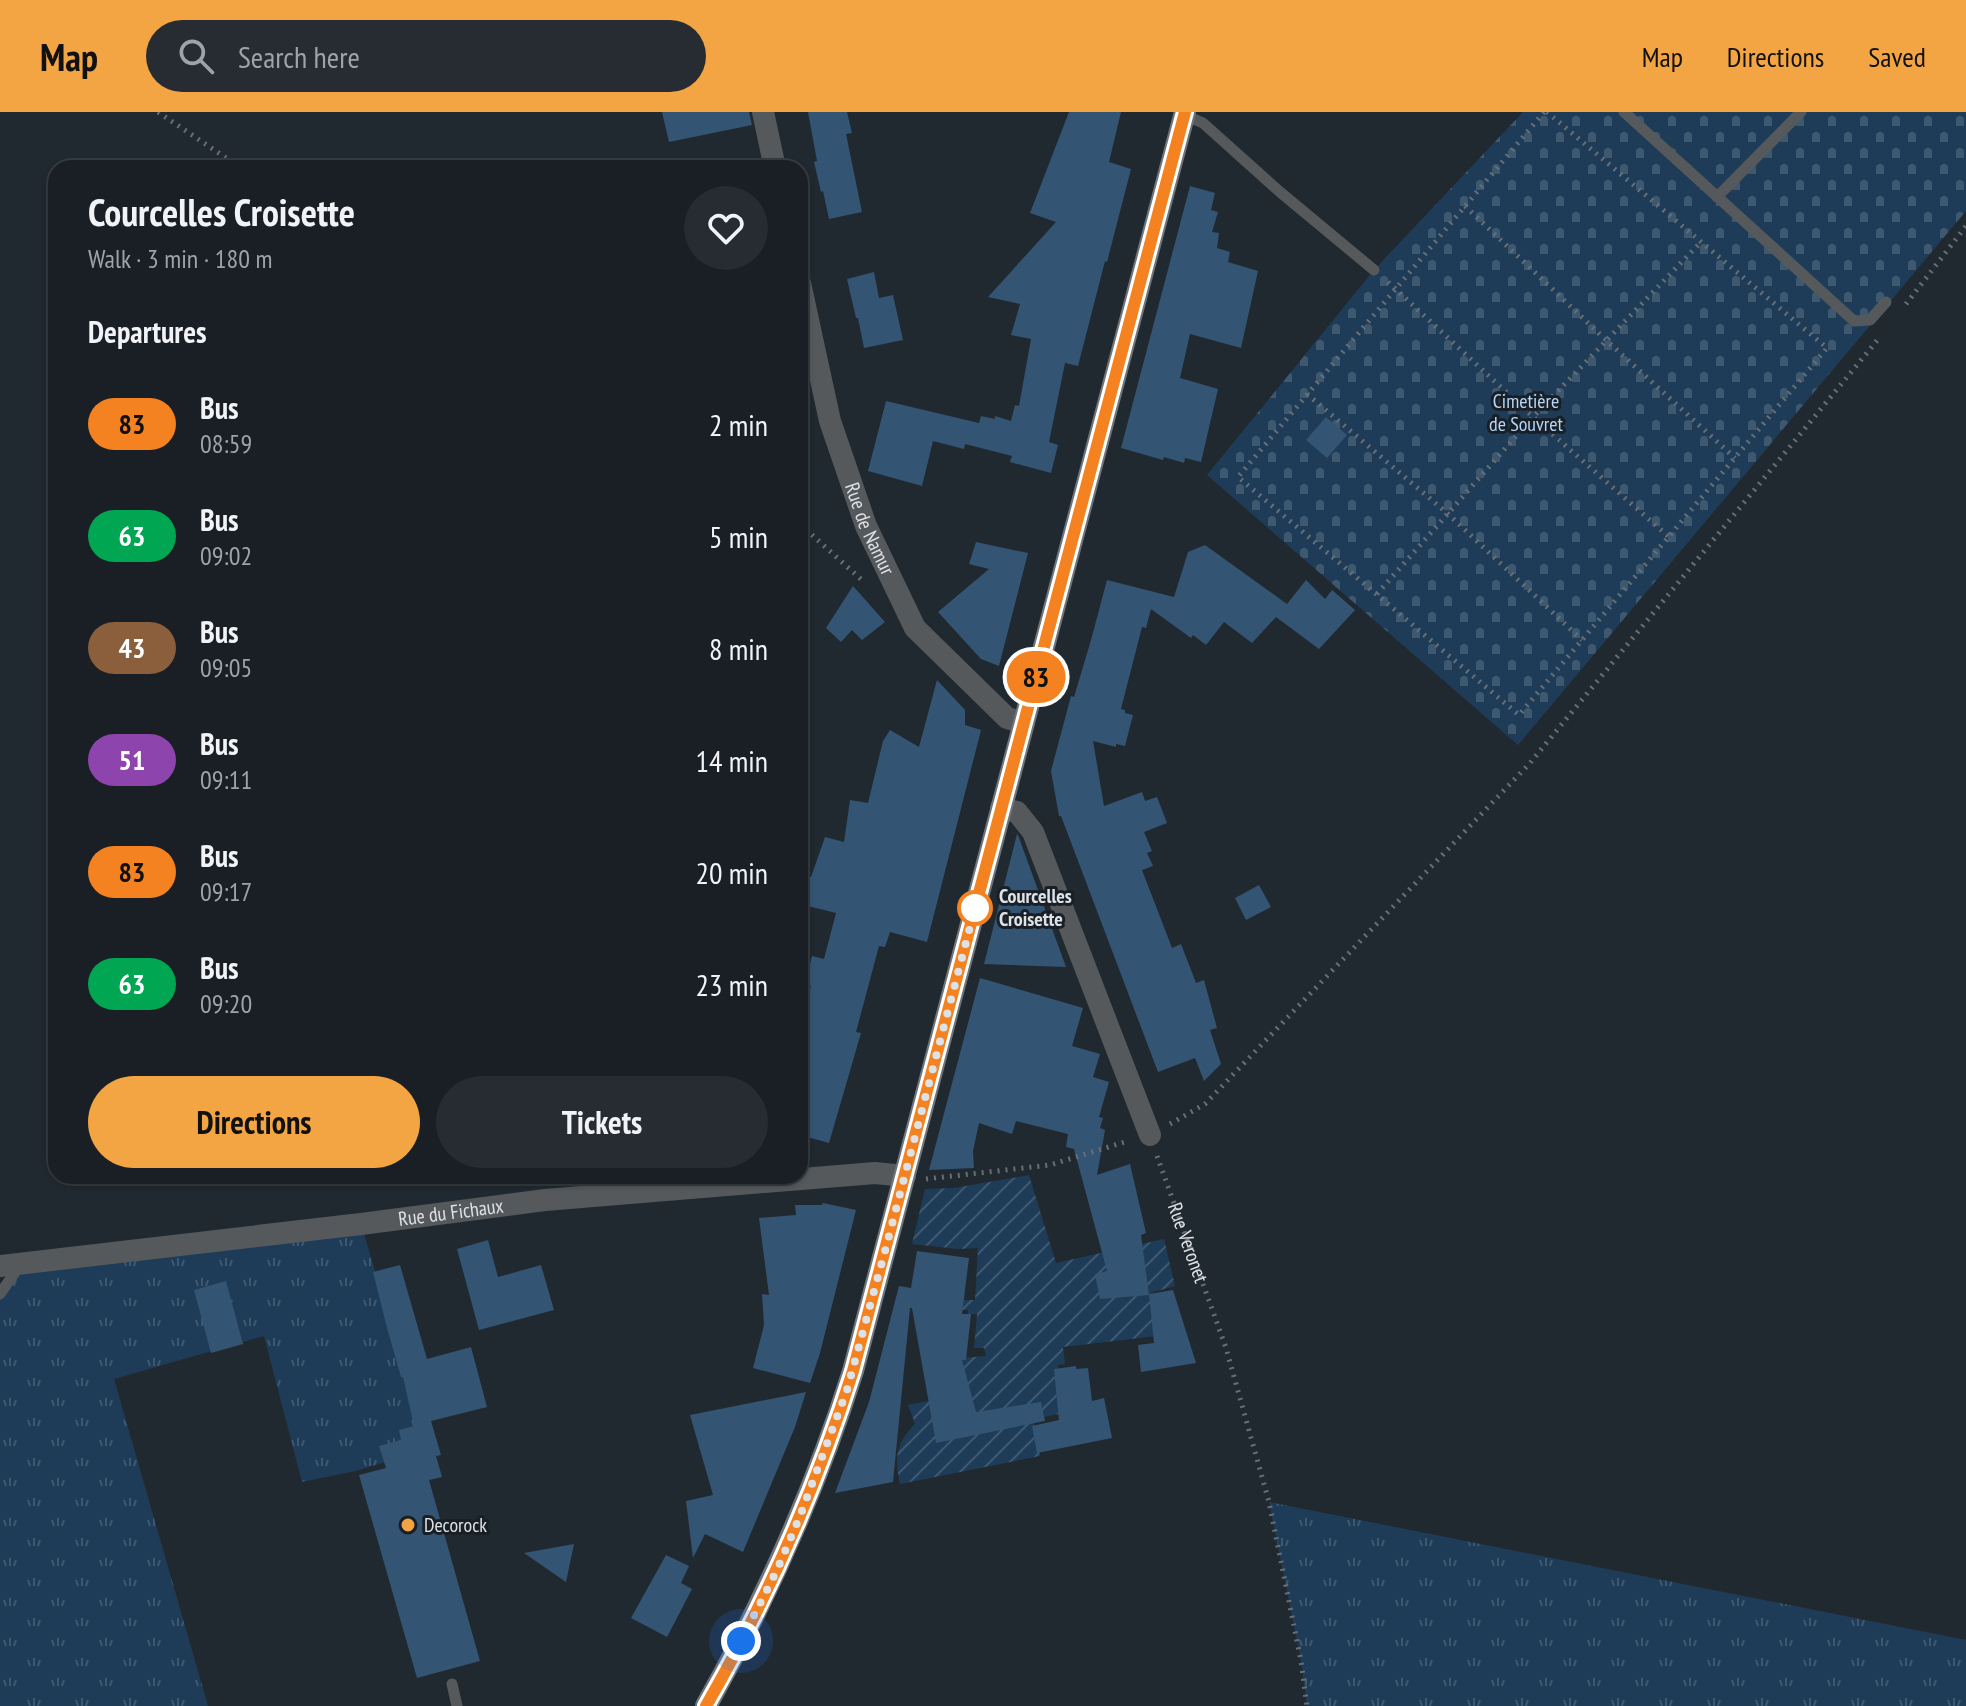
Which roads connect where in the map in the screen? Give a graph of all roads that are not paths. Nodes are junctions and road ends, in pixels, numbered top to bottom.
1 (763, 112) edge
2 (1624, 112) edge
3 (1801, 112) edge
4 (1184, 114) edge
5 (773, 160) edge
6 (1717, 197) junction
7 (1374, 270) road end
8 (1886, 302) dead end
9 (808, 320) edge
10 (1024, 723) junction
11 (1001, 808) junction
12 (1150, 1135) road end
13 (905, 1176) junction
14 (808, 1178) edge
15 (741, 1184) edge
16 (10, 1265) edge
17 (0, 1294) edge
18 (452, 1684) dead end
19 (457, 1706) edge
20 (706, 1706) edge

1 - 5 street
2 - 6 lane
3 - 6 lane
4 - 7 lane
4 - 10 main road
6 - 8 lane
9 - 10 street, Rue de Namur
10 - 11 main road
11 - 12 street
11 - 13 main road
13 - 14 street, Rue du Fichaux
13 - 20 main road
15 - 16 street, Rue du Fichaux
16 - 17 lane
18 - 19 lane

